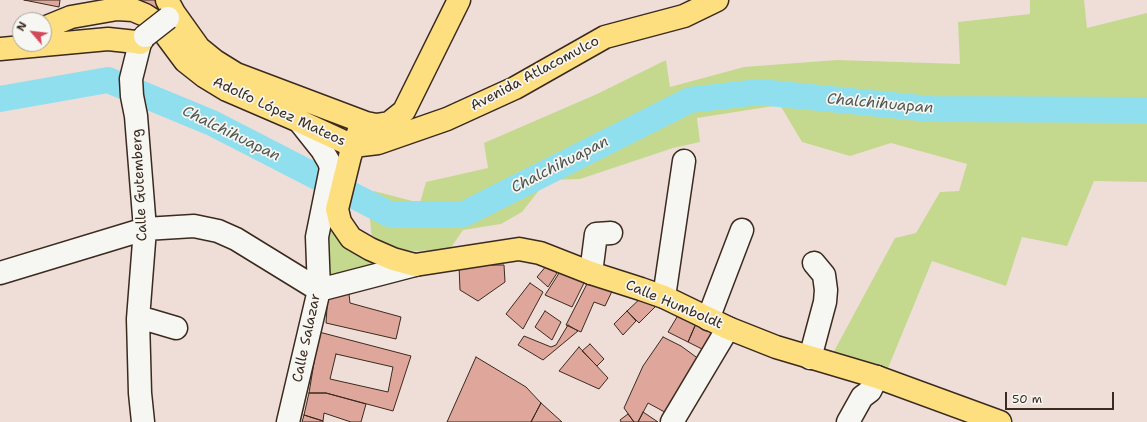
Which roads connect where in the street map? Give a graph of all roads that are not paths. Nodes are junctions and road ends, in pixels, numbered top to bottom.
1 (459, 0) edge
2 (717, 0) edge
3 (169, 10) edge
4 (52, 25) edge
5 (12, 40) edge
6 (0, 45) edge
7 (141, 45) junction
8 (0, 49) edge
9 (299, 121) junction
10 (362, 122) junction
11 (352, 151) junction
12 (684, 161) dead end
13 (330, 206) junction
14 (145, 229) junction
15 (742, 230) dead end
16 (611, 233) dead end
17 (814, 263) dead end
18 (415, 265) junction
19 (591, 273) junction
20 (0, 274) edge
21 (319, 290) junction
22 (664, 297) junction
23 (138, 319) junction
24 (708, 319) junction
25 (176, 328) dead end
26 (728, 328) junction
27 (810, 358) junction
28 (873, 384) junction
29 (143, 422) edge
30 (288, 422) edge
31 (672, 422) edge
32 (848, 422) edge
33 (860, 422) edge
34 (1000, 422) edge

1 - 10 main road
2 - 11 main road, Avenida Atlacomulco
3 - 7 street, bridge
3 - 10 main road
4 - 9 main road, Adolfo López Mateos
5 - 6 main road
7 - 8 main road
7 - 14 street, Calle Gutemberg
9 - 11 main road, Adolfo López Mateos
9 - 13 street, Calle Salazar
10 - 11 main road
11 - 13 main road
12 - 22 street
13 - 18 main road
13 - 21 street, Calle Salazar
14 - 20 street
14 - 21 street
14 - 23 street, Calle Gutemberg
15 - 24 street
16 - 19 street
17 - 27 street
18 - 19 main road, Calle Humboldt
18 - 21 street, Calle Humboldt
19 - 22 main road, Calle Humboldt
21 - 30 street, Calle Salazar
22 - 24 main road, Calle Humboldt
23 - 25 street
23 - 29 street, Calle Gutemberg
24 - 26 main road, Calle Humboldt
26 - 27 main road, Calle Humboldt
26 - 31 street
27 - 28 main road, Calle Humboldt
28 - 32 street
28 - 33 street
28 - 34 main road, Calle Humboldt

